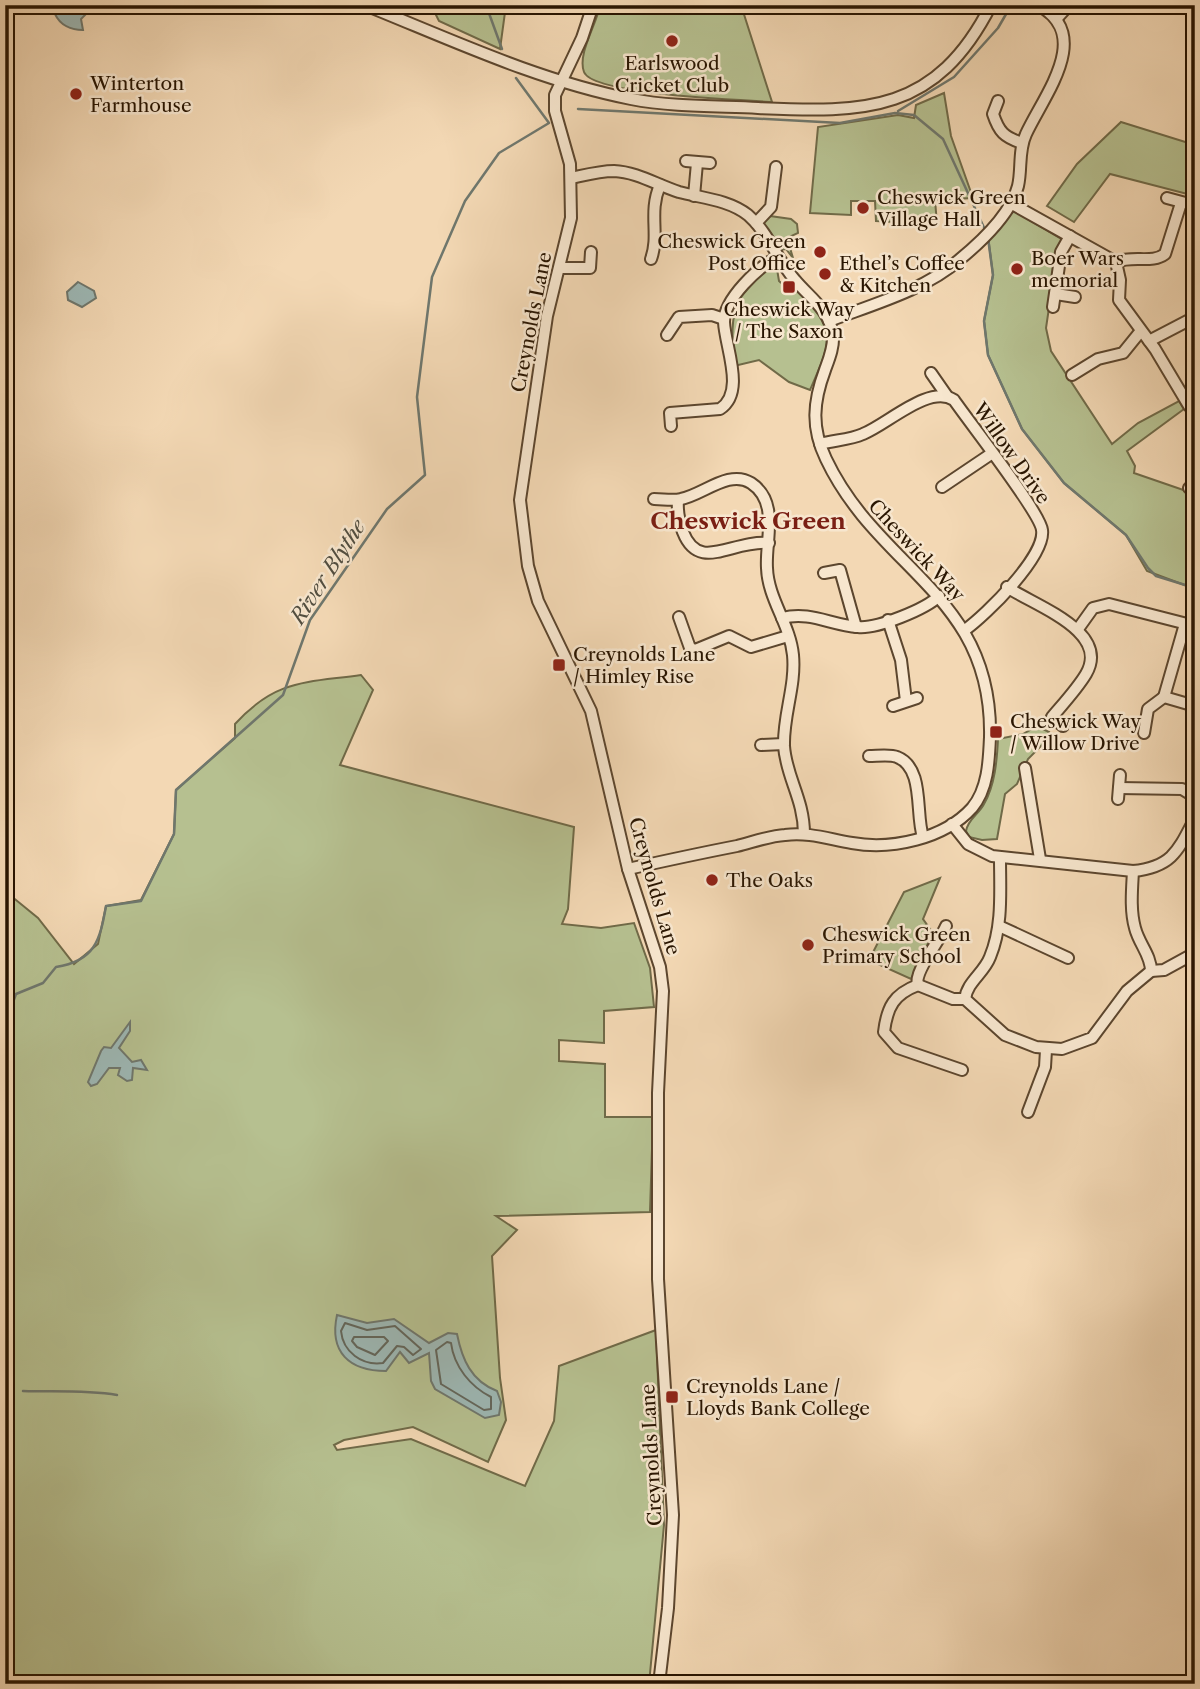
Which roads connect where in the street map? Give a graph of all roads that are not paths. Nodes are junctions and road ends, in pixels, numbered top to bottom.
1 (365, 5) edge
2 (593, 5) edge
3 (991, 5) edge
4 (1038, 5) edge
5 (1069, 5) edge
6 (1057, 18) junction
7 (561, 80) junction
8 (998, 101) dead end
9 (1022, 143) junction
10 (710, 163) dead end
11 (776, 167) dead end
12 (571, 178) junction
13 (660, 185) junction
14 (694, 195) junction
15 (1167, 198) dead end
16 (1012, 204) junction
17 (756, 223) junction
18 (1070, 236) junction
19 (591, 252) dead end
20 (778, 257) junction
21 (651, 259) dead end
22 (1116, 262) junction
23 (560, 268) junction
24 (1056, 294) junction
25 (1075, 297) dead end
26 (1053, 307) dead end
27 (1195, 317) edge
28 (724, 319) junction
29 (829, 321) junction
30 (1140, 332) junction
31 (667, 335) dead end
32 (1149, 341) junction
33 (930, 373) dead end
34 (1087, 381) dead end
35 (947, 396) junction
36 (1195, 408) edge
37 (671, 426) dead end
38 (820, 444) junction
39 (991, 454) junction
40 (942, 487) dead end
41 (654, 499) dead end
42 (678, 500) junction
43 (769, 543) junction
44 (824, 573) dead end
45 (1007, 587) junction
46 (939, 596) junction
47 (678, 617) dead end
48 (782, 618) junction
49 (888, 620) junction
50 (1190, 625) edge
51 (856, 627) junction
52 (1078, 629) junction
53 (965, 630) junction
54 (788, 636) junction
55 (1164, 696) junction
56 (894, 706) dead end
57 (1195, 706) edge
58 (1062, 726) dead end
59 (1144, 733) dead end
60 (784, 744) junction
61 (761, 745) dead end
62 (869, 756) dead end
63 (1025, 768) dead end
64 (1120, 775) dead end
65 (1195, 797) edge
66 (1195, 818) edge
67 (952, 824) junction
68 (804, 834) junction
69 (923, 837) junction
70 (1000, 858) junction
71 (1040, 859) junction
72 (628, 869) junction
73 (1133, 871) junction
74 (946, 926) dead end
75 (999, 926) junction
76 (1195, 953) edge
77 (1068, 958) dead end
78 (1151, 971) junction
79 (918, 985) junction
80 (965, 999) junction
81 (1046, 1050) junction
82 (962, 1070) dead end
83 (1028, 1112) dead end
84 (659, 1684) edge

1 - 7 street
2 - 7 street, Creynolds Lane
3 - 7 street
4 - 6 street
5 - 6 street
6 - 9 street
7 - 12 street, Creynolds Lane
8 - 9 street
9 - 16 street
10 - 14 street
11 - 17 street
12 - 13 street
12 - 23 street, Creynolds Lane
13 - 14 street
13 - 21 street
14 - 17 street
15 - 22 street
16 - 18 street
16 - 29 street
17 - 20 street
18 - 22 street
18 - 24 street
19 - 23 street
20 - 28 street
20 - 29 street
22 - 30 street
23 - 72 street, Creynolds Lane
24 - 25 street
24 - 26 street
27 - 32 street
28 - 31 street
28 - 37 street
29 - 38 street, Cheswick Way
30 - 32 street
30 - 34 street
32 - 36 street
33 - 35 street, Willow Drive
35 - 38 street, Willow Drive
35 - 39 street, Willow Drive
38 - 46 street, Cheswick Way
39 - 40 street
39 - 45 street, Willow Drive
41 - 42 street
42 - 43 street
42 - 43 street
43 - 48 street
44 - 51 street
45 - 52 street
45 - 53 street, Willow Drive
46 - 49 street
46 - 53 street, Cheswick Way
47 - 54 street
48 - 51 street
48 - 54 street
49 - 51 street
49 - 56 street
50 - 52 street
50 - 55 street
52 - 58 street
53 - 67 street, Cheswick Way
54 - 60 street
55 - 57 street
55 - 59 street
60 - 61 street
60 - 68 street
62 - 69 street
63 - 71 street
64 - 65 street
66 - 73 street
67 - 69 street, Cheswick Way
67 - 70 street
68 - 69 street, Cheswick Way
68 - 72 street, Cheswick Way
70 - 71 street
70 - 75 street
71 - 73 street
72 - 84 street, Creynolds Lane
73 - 78 street
74 - 79 street
75 - 77 street
75 - 80 street
76 - 78 street
78 - 81 street
79 - 80 street
79 - 82 street
80 - 81 street
81 - 83 street

